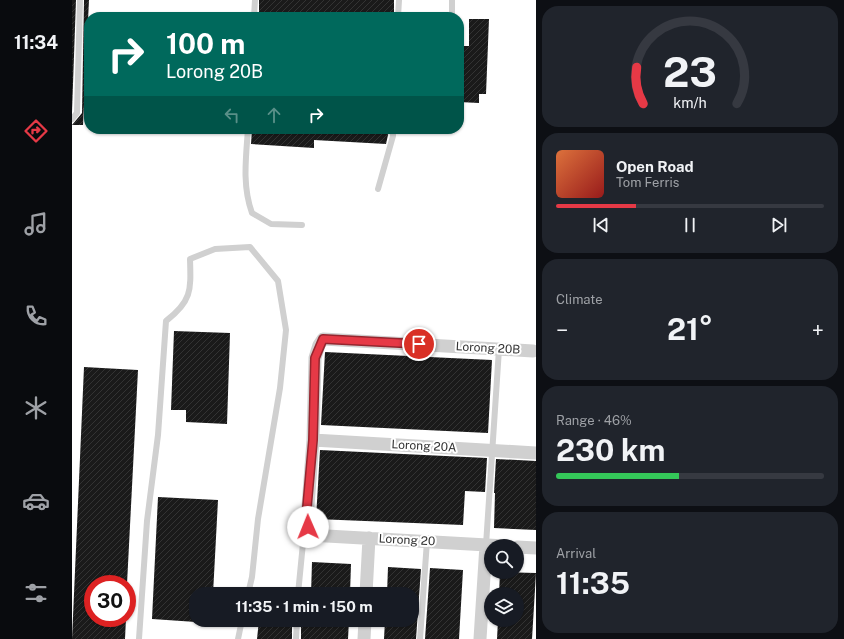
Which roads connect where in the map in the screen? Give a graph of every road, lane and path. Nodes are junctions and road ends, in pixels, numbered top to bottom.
1 (80, 0) edge
2 (254, 0) edge
3 (399, 0) edge
4 (452, 0) edge
5 (254, 12) edge
6 (398, 12) edge
7 (452, 12) edge
8 (72, 119) edge
9 (248, 134) edge
10 (393, 134) edge
11 (378, 189) dead end
12 (302, 225) dead end
13 (499, 349) junction
14 (533, 351) dead end
15 (313, 440) junction
16 (492, 450) junction
17 (536, 453) edge
18 (309, 535) junction
19 (369, 538) junction
20 (486, 539) edge
21 (427, 542) junction
22 (484, 545) edge
23 (524, 547) edge
24 (536, 548) edge
25 (484, 576) edge
26 (250, 587) edge
27 (299, 587) edge
28 (366, 587) edge
29 (241, 627) edge
30 (297, 627) edge
31 (365, 627) edge
32 (139, 639) edge
33 (238, 639) edge
34 (296, 639) edge
35 (364, 639) edge
36 (420, 639) edge
37 (480, 639) edge

1 - 8 lane
2 - 5 lane
3 - 6 lane
4 - 7 lane
9 - 12 lane
10 - 11 lane
13 - 14 street, Lorong 20B
13 - 15 street, Lorong 20B
13 - 16 lane
15 - 16 street, Lorong 20A
15 - 18 street
16 - 17 street, Lorong 20A
16 - 20 lane
18 - 19 street, Lorong 20
18 - 27 lane
19 - 21 street, Lorong 20
19 - 28 street
21 - 22 street, Lorong 20
21 - 36 lane
23 - 24 street
25 - 37 street
26 - 32 lane
29 - 33 lane
30 - 34 lane
31 - 35 street

